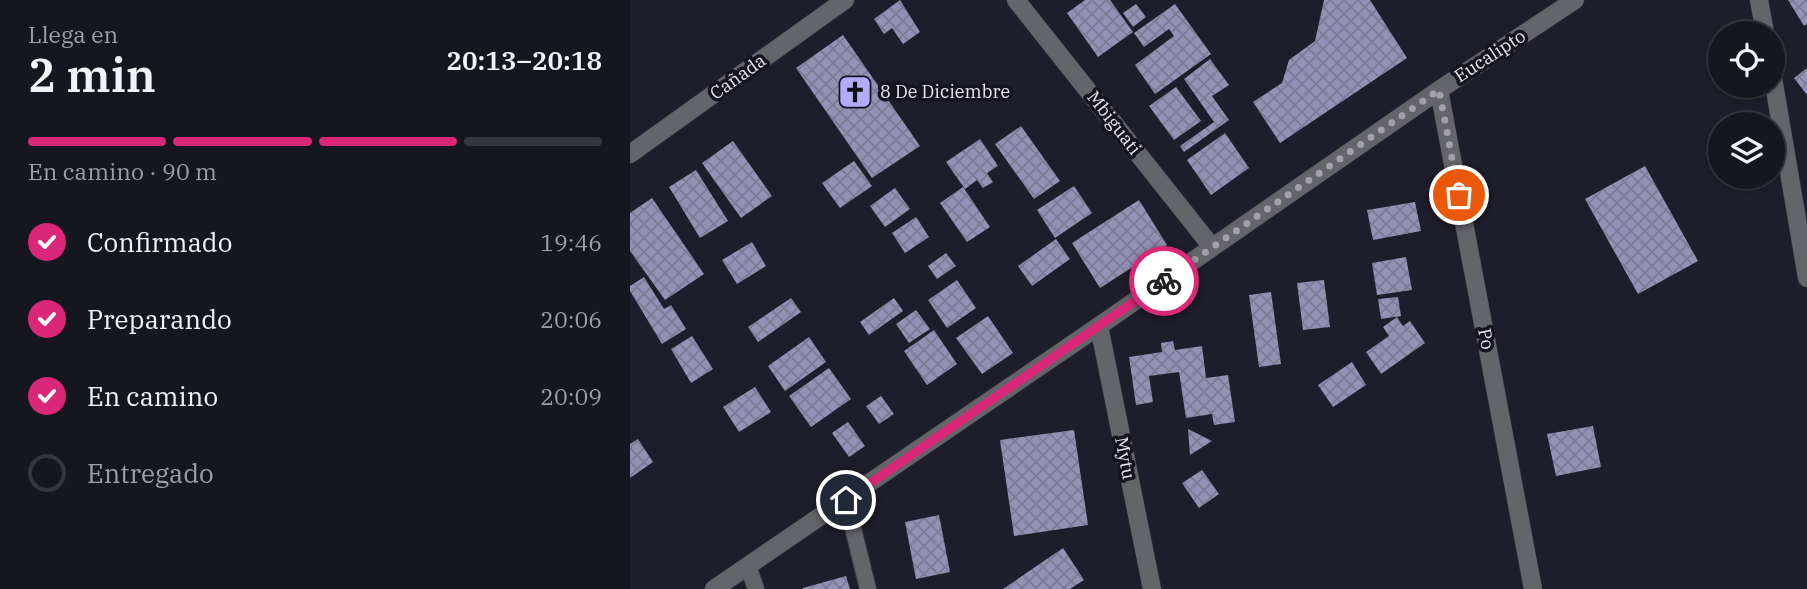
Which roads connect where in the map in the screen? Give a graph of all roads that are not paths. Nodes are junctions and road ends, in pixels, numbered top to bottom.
1 (845, 0) edge
2 (1016, 0) edge
3 (1575, 0) edge
4 (1759, 0) edge
5 (1763, 21) edge
6 (1439, 90) junction
7 (1776, 98) edge
8 (630, 154) edge
9 (1212, 247) junction
10 (1807, 278) edge
11 (1099, 326) junction
12 (846, 500) junction
13 (748, 566) junction
14 (714, 589) edge
15 (756, 589) edge
16 (868, 589) edge
17 (1152, 589) edge
18 (1533, 589) edge

1 - 8 street, Cañada
2 - 9 street, Mbiguati
3 - 6 street, Eucalipto
4 - 5 street
6 - 9 street, Eucalipto
6 - 18 street, Po
7 - 10 street
9 - 11 street, Eucalipto
11 - 12 street, Eucalipto
11 - 17 street, Mytu
12 - 13 street, Eucalipto
12 - 16 lane
13 - 14 street, Eucalipto
13 - 15 lane

